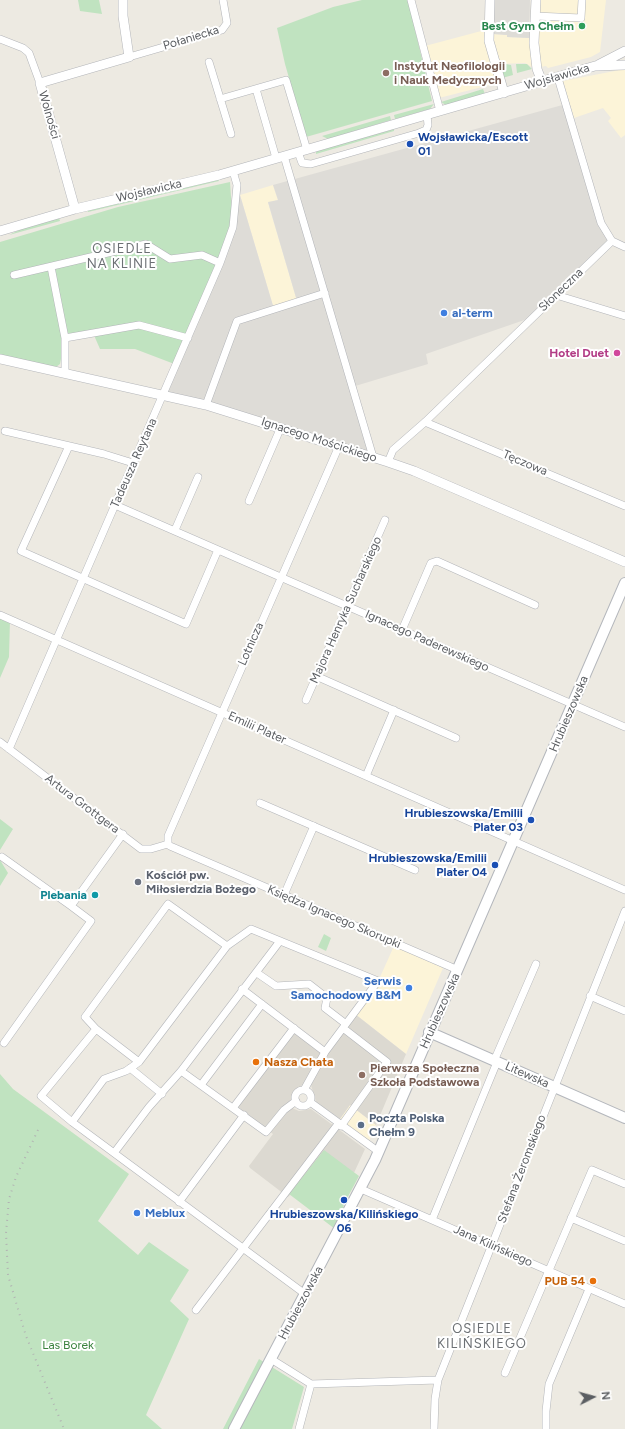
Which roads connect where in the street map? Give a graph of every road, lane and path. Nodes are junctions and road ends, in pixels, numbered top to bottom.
1 (123, 0) edge
2 (223, 0) edge
3 (411, 0) edge
4 (490, 0) edge
5 (536, 0) edge
6 (582, 0) edge
7 (535, 16) junction
8 (0, 39) edge
9 (625, 51) edge
10 (129, 57) junction
11 (209, 62) dead end
12 (595, 66) junction
13 (625, 66) edge
14 (558, 78) junction
15 (542, 82) junction
16 (40, 83) junction
17 (256, 89) junction
18 (504, 93) junction
19 (220, 99) junction
20 (440, 112) junction
21 (427, 115) junction
22 (231, 134) dead end
23 (302, 151) junction
24 (280, 157) junction
25 (233, 170) junction
26 (75, 209) junction
27 (0, 231) edge
28 (612, 241) junction
29 (625, 247) edge
30 (220, 263) junction
31 (51, 267) junction
32 (14, 275) dead end
33 (325, 293) junction
34 (556, 295) junction
35 (625, 316) edge
36 (65, 338) junction
37 (188, 338) junction
38 (0, 358) edge
39 (65, 373) junction
40 (164, 395) junction
41 (206, 405) junction
42 (425, 422) junction
43 (281, 427) junction
44 (5, 431) dead end
45 (69, 446) junction
46 (339, 446) junction
47 (373, 457) junction
48 (388, 462) junction
49 (134, 463) junction
50 (198, 477) dead end
51 (249, 501) dead end
52 (116, 504) junction
53 (625, 506) edge
54 (385, 520) dead end
55 (175, 530) junction
56 (218, 550) junction
57 (625, 562) edge
58 (281, 577) junction
59 (83, 580) junction
60 (625, 583) edge
61 (535, 605) dead end
62 (346, 606) junction
63 (0, 615) edge
64 (402, 630) junction
65 (56, 641) junction
66 (316, 676) junction
67 (306, 700) dead end
68 (572, 704) junction
69 (394, 710) junction
70 (221, 713) junction
71 (625, 727) edge
72 (456, 738) dead end
73 (0, 742) edge
74 (9, 749) junction
75 (366, 776) junction
76 (260, 803) dead end
77 (314, 826) junction
78 (123, 834) junction
79 (514, 842) junction
80 (168, 844) junction
81 (2, 857) dead end
82 (415, 870) dead end
83 (625, 890) edge
84 (284, 895) junction
85 (71, 906) junction
86 (625, 911) edge
87 (280, 941) junction
88 (227, 946) junction
89 (536, 964) dead end
90 (458, 970) junction
91 (257, 973) junction
92 (242, 989) junction
93 (590, 996) junction
94 (262, 1004) junction
95 (625, 1011) edge
96 (345, 1026) junction
97 (294, 1028) junction
98 (96, 1029) junction
99 (429, 1032) junction
100 (4, 1043) dead end
101 (325, 1052) junction
102 (139, 1062) junction
103 (496, 1062) junction
104 (130, 1068) junction
105 (181, 1071) junction
106 (201, 1085) junction
107 (554, 1087) junction
108 (304, 1090) junction
109 (162, 1094) junction
110 (296, 1101) junction
111 (310, 1102) junction
112 (233, 1108) junction
113 (244, 1115) junction
114 (625, 1118) edge
115 (72, 1122) junction
116 (340, 1125) junction
117 (379, 1152) junction
118 (114, 1153) junction
119 (625, 1184) edge
120 (361, 1189) junction
121 (179, 1202) junction
122 (571, 1218) junction
123 (432, 1220) junction
124 (625, 1241) edge
125 (492, 1245) junction
126 (243, 1250) junction
127 (549, 1271) junction
128 (589, 1288) junction
129 (305, 1294) junction
130 (625, 1304) edge
131 (196, 1310) dead end
132 (272, 1359) junction
133 (506, 1373) dead end
134 (438, 1380) junction
135 (311, 1384) junction
136 (234, 1429) edge
137 (299, 1429) edge
138 (434, 1429) edge
139 (546, 1429) edge

1 - 10 street
2 - 10 street, Połaniecka
3 - 20 street
4 - 18 street
5 - 7 street
6 - 7 street
7 - 15 street
8 - 16 street, Wolności
9 - 12 street, Wojsławicka
10 - 16 street, Połaniecka
11 - 19 street
12 - 13 street, Wojsławicka
12 - 14 street, Wojsławicka
14 - 15 street, Wojsławicka
14 - 28 street
15 - 18 street, Wojsławicka
16 - 26 street, Wolności
17 - 19 street
17 - 23 street
17 - 24 street
18 - 20 street, Wojsławicka
19 - 22 street
20 - 21 street, Wojsławicka
21 - 23 street, Wojsławicka
21 - 23 street
23 - 24 street, Wojsławicka
24 - 25 street, Wojsławicka
24 - 33 street
25 - 26 street, Wojsławicka
25 - 30 street, Tadeusza Reytana
26 - 27 street, Wojsławicka
28 - 29 street
28 - 34 street, Słoneczna
30 - 31 street
30 - 37 street, Tadeusza Reytana
31 - 32 street
31 - 36 street
33 - 41 street
33 - 47 street
34 - 35 street
34 - 42 street, Słoneczna
36 - 37 street
36 - 39 street
37 - 40 street, Tadeusza Reytana
38 - 39 street, Ignacego Mościckiego
39 - 40 street, Ignacego Mościckiego
40 - 41 street, Ignacego Mościckiego
40 - 49 street, Tadeusza Reytana
41 - 43 street, Ignacego Mościckiego
42 - 48 street, Słoneczna
42 - 53 street, Tęczowa
43 - 46 street, Ignacego Mościckiego
43 - 51 street
44 - 45 street
45 - 49 street
45 - 59 street
46 - 47 street, Ignacego Mościckiego
46 - 58 street, Lotnicza
47 - 48 street, Ignacego Mościckiego
48 - 57 street, Ignacego Mościckiego
49 - 52 street, Tadeusza Reytana
50 - 55 street
52 - 55 street, Ignacego Paderewskiego
52 - 59 street, Tadeusza Reytana
54 - 62 street, Majora Henryka Sucharskiego
55 - 56 street, Ignacego Paderewskiego
56 - 58 street, Ignacego Paderewskiego
56 - 59 street
58 - 62 street, Ignacego Paderewskiego
58 - 70 street, Lotnicza
59 - 65 street, Tadeusza Reytana
60 - 68 main road, Hrubieszowska
61 - 64 street
62 - 64 street, Ignacego Paderewskiego
62 - 66 street, Majora Henryka Sucharskiego
63 - 65 street, Emilii Plater
64 - 68 street, Ignacego Paderewskiego
65 - 70 street, Emilii Plater
65 - 74 street, Tadeusza Reytana
66 - 67 street, Majora Henryka Sucharskiego
66 - 69 street
68 - 71 street, Ignacego Paderewskiego
68 - 79 main road, Hrubieszowska
69 - 72 street
69 - 75 street
70 - 75 street, Emilii Plater
70 - 80 street, Lotnicza
73 - 74 street, Artura Grottgera
74 - 78 street, Artura Grottgera
75 - 79 street, Emilii Plater
76 - 77 street
77 - 82 street
77 - 84 street
78 - 80 street, Artura Grottgera
78 - 85 street
79 - 83 street, Emilii Plater
79 - 90 main road, Hrubieszowska
80 - 84 street, Księdza Ignacego Skorupki
81 - 85 street
84 - 90 street, Księdza Ignacego Skorupki
85 - 100 street
86 - 93 street, Stefana Żeromskiego
87 - 88 street
87 - 91 street
87 - 96 street
88 - 98 street
88 - 102 street
89 - 103 street
90 - 99 main road, Hrubieszowska
91 - 92 street
91 - 96 street
92 - 94 street
92 - 105 street
93 - 95 street
93 - 107 street, Stefana Żeromskiego
94 - 97 street
94 - 106 street
96 - 101 street
96 - 116 street
97 - 101 street
97 - 112 street
98 - 102 street
98 - 115 street
99 - 103 main road, Litewska
99 - 117 main road, Hrubieszowska
101 - 108 street
102 - 104 street
103 - 107 main road, Litewska
103 - 123 street
104 - 109 street
104 - 115 street
105 - 106 street
105 - 109 street
106 - 112 street
107 - 114 main road, Litewska
107 - 125 street, Stefana Żeromskiego
108 - 110 street
108 - 111 street
109 - 118 street
110 - 111 street
110 - 113 street
111 - 116 street
112 - 113 street
113 - 121 street
115 - 118 street
116 - 117 street
116 - 126 street
117 - 120 main road, Hrubieszowska
118 - 121 street
119 - 122 street
120 - 123 street, Jana Kilińskiego
120 - 129 main road, Hrubieszowska
121 - 126 street
122 - 124 street
122 - 127 street
123 - 125 street, Jana Kilińskiego
125 - 127 street, Jana Kilińskiego
125 - 134 street, Stefana Żeromskiego
126 - 129 street
126 - 131 street
127 - 128 street, Jana Kilińskiego
127 - 133 street
128 - 130 street, Jana Kilińskiego
128 - 139 street
129 - 132 main road, Hrubieszowska
132 - 135 street
132 - 136 main road, Hrubieszowska
134 - 135 street
134 - 138 street, Stefana Żeromskiego
135 - 137 street

